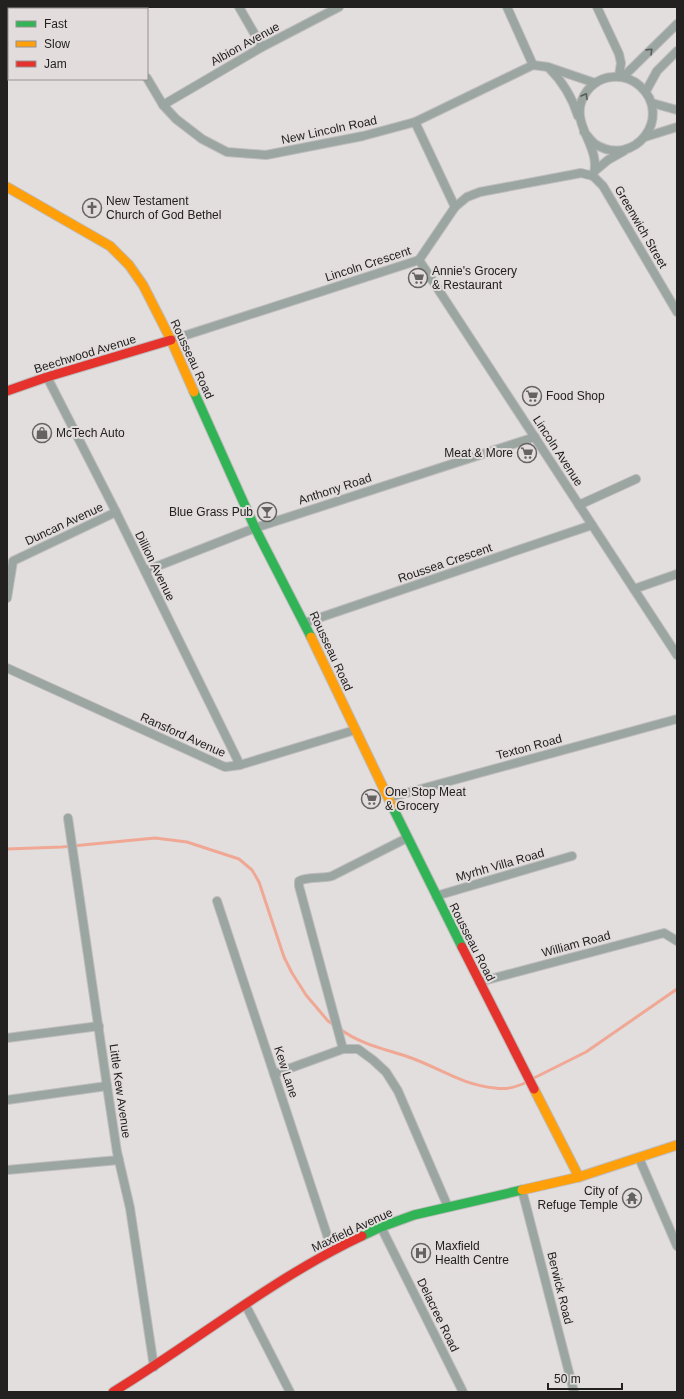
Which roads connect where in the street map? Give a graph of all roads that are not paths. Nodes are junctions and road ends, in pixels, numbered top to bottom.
1 (239, 7) edge
2 (340, 7) edge
3 (507, 7) edge
4 (597, 7) edge
5 (677, 24) edge
6 (262, 47) junction
7 (677, 51) edge
8 (533, 65) junction
9 (548, 67) junction
10 (621, 77) junction
11 (148, 80) edge
12 (595, 83) junction
13 (646, 92) junction
14 (163, 104) junction
15 (652, 104) junction
16 (677, 110) edge
17 (580, 120) junction
18 (415, 122) junction
19 (677, 127) edge
20 (584, 132) junction
21 (646, 137) junction
22 (634, 147) junction
23 (594, 172) junction
24 (7, 187) edge
25 (455, 207) junction
26 (419, 260) junction
27 (677, 312) edge
28 (170, 340) junction
29 (47, 377) junction
30 (7, 392) edge
31 (535, 437) junction
32 (636, 479) dead end
33 (579, 505) junction
34 (116, 512) junction
35 (592, 526) junction
36 (255, 528) junction
37 (144, 571) junction
38 (677, 574) edge
39 (634, 589) junction
40 (7, 598) edge
41 (304, 623) junction
42 (677, 655) edge
43 (7, 668) edge
44 (677, 718) edge
45 (355, 730) junction
46 (240, 765) junction
47 (388, 798) junction
48 (68, 818) dead end
49 (407, 838) junction
50 (572, 856) dead end
51 (436, 896) junction
52 (217, 901) dead end
53 (677, 941) edge
54 (479, 982) junction
55 (99, 1026) junction
56 (7, 1038) edge
57 (343, 1049) junction
58 (274, 1074) junction
59 (107, 1086) junction
60 (7, 1100) edge
61 (677, 1145) edge
62 (639, 1158) junction
63 (119, 1160) junction
64 (7, 1170) edge
65 (579, 1177) junction
66 (522, 1190) junction
67 (448, 1207) junction
68 (381, 1227) junction
69 (677, 1246) edge
70 (332, 1250) junction
71 (245, 1304) junction
72 (154, 1367) junction
73 (113, 1392) edge
74 (290, 1392) edge
75 (463, 1392) edge
76 (574, 1392) edge

1 - 6 street
2 - 6 street, Albion Avenue
3 - 8 street
4 - 10 street
10 -> 5 street
6 - 14 street, Albion Avenue
7 - 13 street
8 - 9 street
8 - 18 street, New Lincoln Road
9 - 12 street
9 - 17 street
10 - 12 street
10 - 13 street
11 - 14 street, New Lincoln Road
17 -> 12 street
13 - 15 street
14 - 18 street, New Lincoln Road
15 - 16 street
15 - 21 street
17 - 20 street
18 - 25 street
19 - 21 street
20 - 22 street
20 - 23 street
21 - 22 street
22 - 23 street
23 - 25 street, Lincoln Crescent
23 - 27 street, Greenwich Street
24 - 28 street, Rousseau Road
25 - 26 street, Lincoln Crescent
26 - 28 street, Lincoln Crescent
26 - 31 street, Lincoln Avenue
28 - 29 street, Beechwood Avenue
28 - 36 street, Rousseau Road
29 - 30 street, Beechwood Avenue
29 - 34 street, Dillion Avenue
31 - 33 street, Lincoln Avenue
31 - 36 street, Anthony Road
32 - 33 street
33 - 35 street, Lincoln Avenue
34 - 37 street, Dillion Avenue
34 - 40 street, Duncan Avenue
35 - 39 street, Lincoln Avenue
35 - 41 street, Roussea Crescent
36 - 37 street, Anthony Road
36 - 41 street, Rousseau Road
37 - 46 street, Dillion Avenue
38 - 39 street
39 - 42 street, Lincoln Avenue
41 - 45 street, Rousseau Road
43 - 46 street, Ransford Avenue
44 - 47 street, Texton Road
45 - 46 street, Ransford Avenue
45 - 47 street, Rousseau Road
47 - 49 street, Rousseau Road
48 - 55 street, Little Kew Avenue
49 - 51 street, Rousseau Road
49 - 57 street
50 - 51 street, Myrhh Villa Road
51 - 54 street, Rousseau Road
52 - 58 street, Kew Lane
53 - 54 street, William Road
54 - 65 street, Rousseau Road
55 - 56 street
55 - 59 street, Little Kew Avenue
57 - 58 street
57 - 67 street
58 - 70 street, Kew Lane
59 - 60 street
59 - 63 street, Little Kew Avenue
61 - 62 street, Maxfield Avenue
62 - 65 street, Maxfield Avenue
62 - 69 street
63 - 64 street
63 - 72 street, Little Kew Avenue
65 - 66 street, Maxfield Avenue
66 - 67 street, Maxfield Avenue
66 - 76 street, Berwick Road
67 - 68 street, Maxfield Avenue
68 - 70 street, Maxfield Avenue
68 - 75 street, Delacree Road
70 - 71 street, Maxfield Avenue
71 - 72 street, Maxfield Avenue
71 - 74 street
72 - 73 street, Maxfield Avenue

